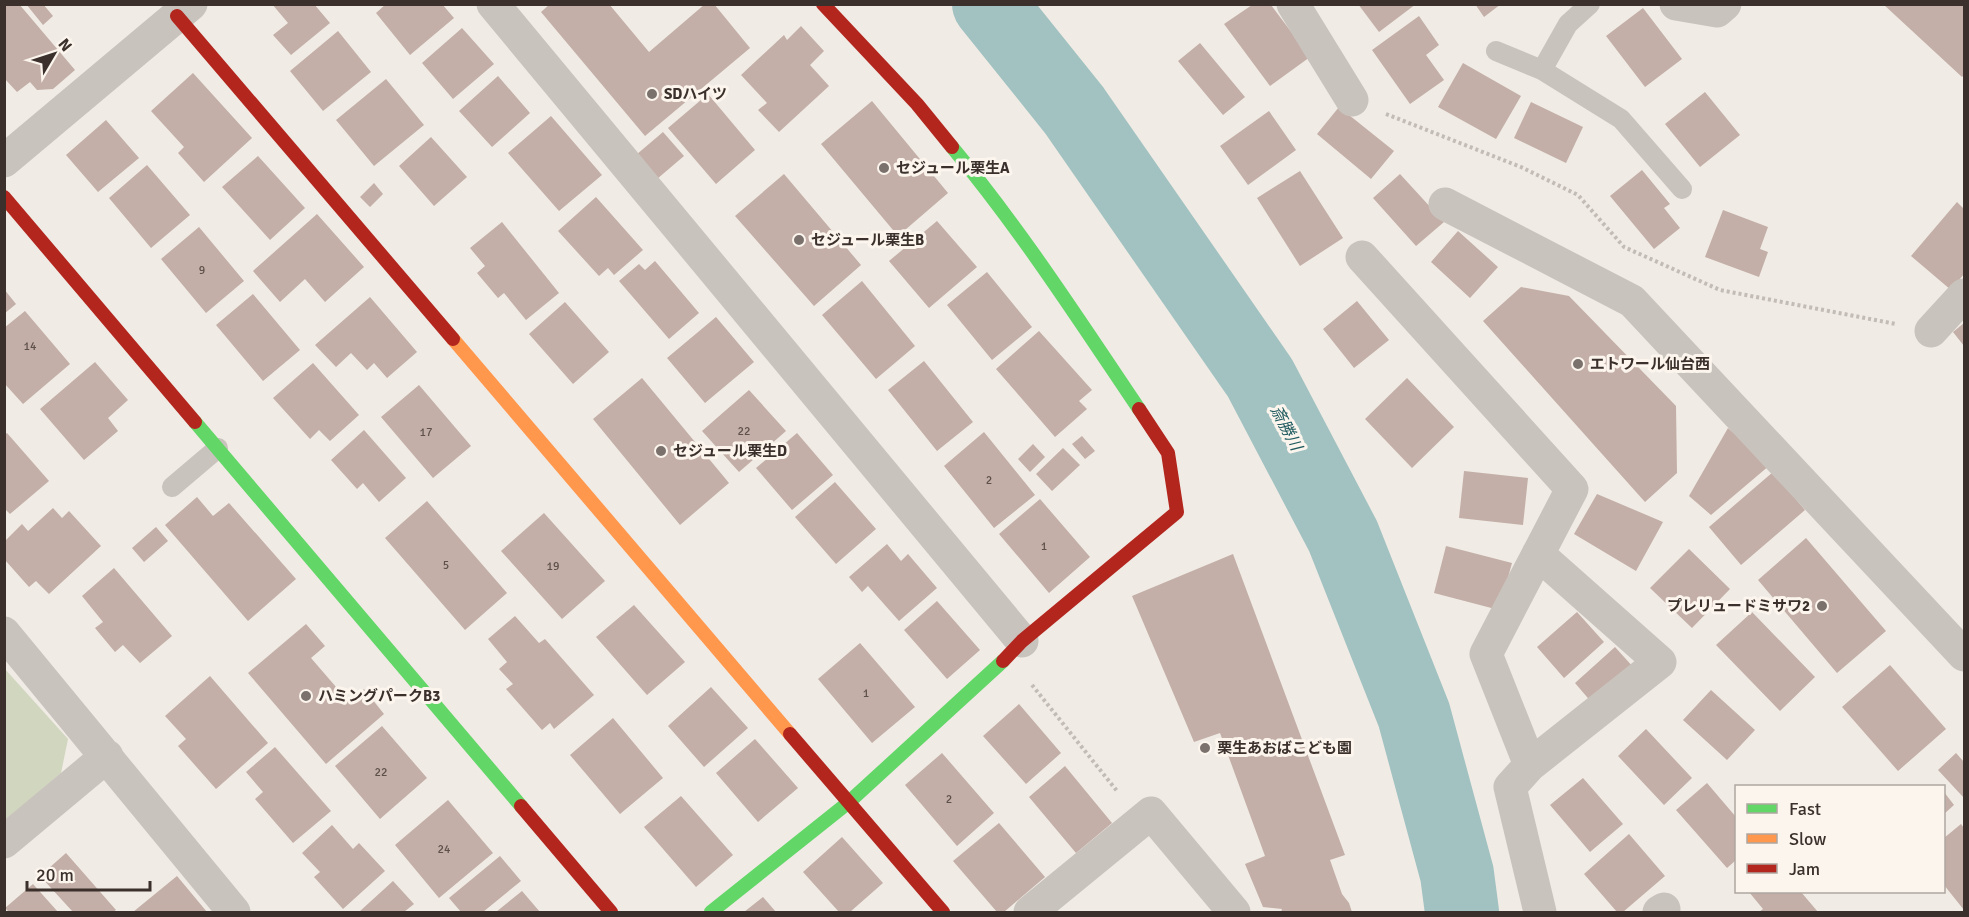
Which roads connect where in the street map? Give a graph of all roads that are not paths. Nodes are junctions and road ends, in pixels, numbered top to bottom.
1 (493, 4) edge
2 (823, 4) edge
3 (1293, 4) edge
4 (1590, 4) edge
5 (1676, 4) edge
6 (1725, 4) edge
7 (184, 10) edge
8 (1496, 51) dead end
9 (1542, 70) junction
10 (1352, 100) road end
11 (4, 161) edge
12 (1682, 189) dead end
13 (4, 197) edge
14 (1446, 204) dead end
15 (1362, 257) dead end
16 (1965, 295) edge
17 (1931, 331) road end
18 (218, 448) junction
19 (172, 487) dead end
20 (1538, 554) junction
21 (4, 633) edge
22 (1015, 649) junction
23 (1965, 655) edge
24 (107, 756) junction
25 (1530, 765) junction
26 (849, 802) junction
27 (4, 842) edge
28 (234, 912) edge
29 (611, 912) edge
30 (711, 912) edge
31 (943, 912) edge
32 (1030, 912) edge
33 (1234, 912) edge
34 (1540, 912) edge

1 - 22 street
2 - 22 street
3 - 10 street
4 - 9 lane
5 - 6 street
7 - 11 street
7 - 26 street
8 - 9 lane
9 - 12 lane
13 - 18 street
14 - 23 street
15 - 20 street
16 - 17 street
18 - 19 lane
18 - 29 street
20 - 25 street
20 - 25 street
21 - 24 street
22 - 26 street
24 - 27 street
24 - 28 street
25 - 34 street
26 - 30 street
26 - 31 street
32 - 33 street

